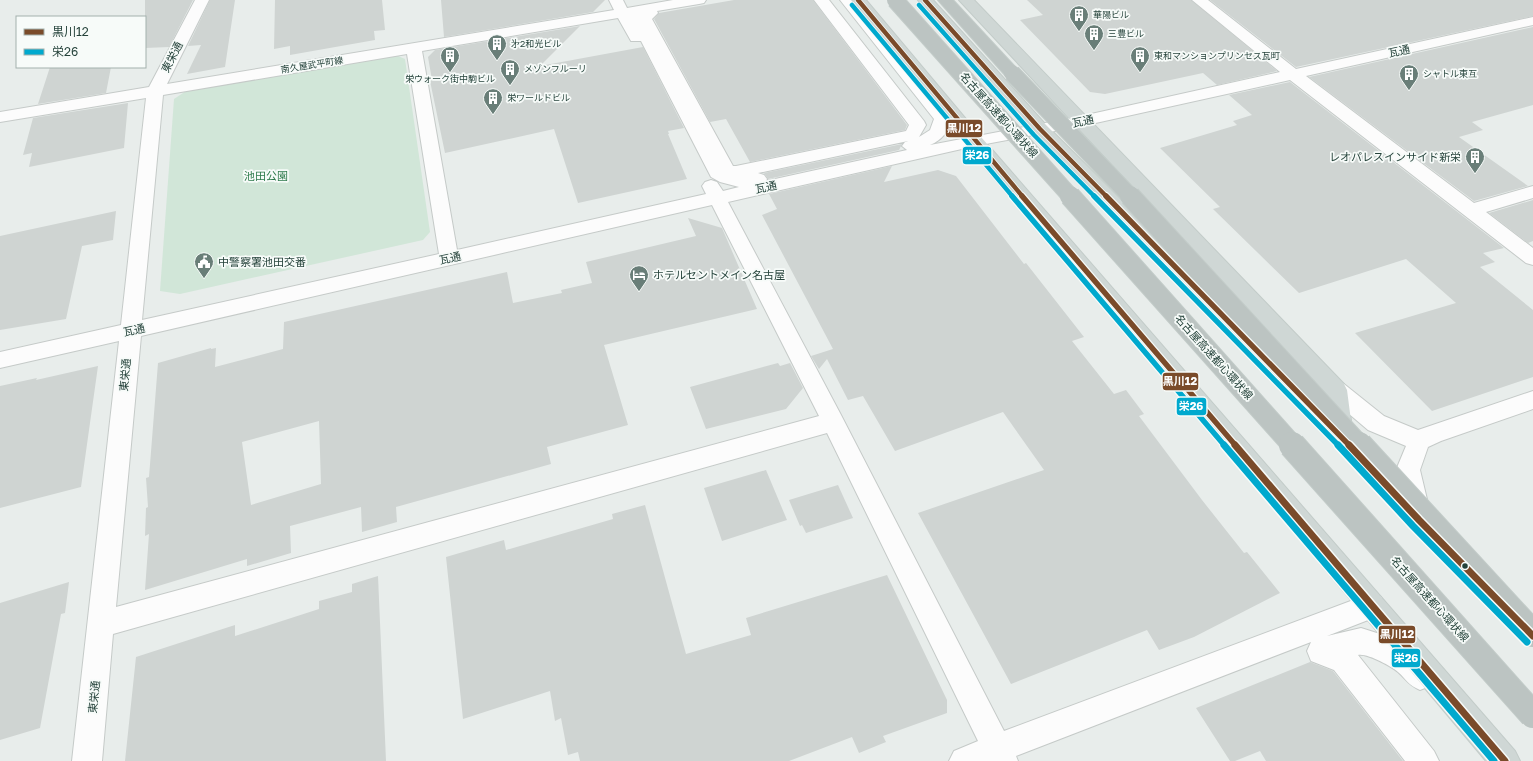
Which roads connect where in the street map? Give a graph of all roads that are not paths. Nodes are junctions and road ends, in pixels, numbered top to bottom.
1 (202, 0) edge
2 (700, 0) edge
3 (821, 0) edge
4 (846, 0) edge
5 (858, 0) edge
6 (895, 0) edge
7 (925, 0) edge
8 (945, 0) edge
9 (966, 0) edge
10 (1199, 0) edge
11 (620, 7) edge
12 (1533, 21) edge
13 (414, 48) junction
14 (1294, 75) junction
15 (155, 91) junction
16 (0, 117) edge
17 (1082, 121) junction
18 (1040, 129) junction
19 (975, 141) junction
20 (1533, 192) edge
21 (717, 198) junction
22 (1471, 210) junction
23 (449, 258) junction
24 (1533, 258) edge
25 (129, 332) junction
26 (0, 360) edge
27 (1336, 390) junction
28 (1533, 400) edge
29 (833, 422) junction
30 (1341, 436) junction
31 (1419, 441) junction
32 (1419, 520) junction
33 (1372, 606) junction
34 (101, 624) junction
35 (1533, 635) edge
36 (1533, 715) edge
37 (1000, 755) edge
38 (87, 761) edge
39 (964, 761) edge
40 (1424, 761) edge
41 (1491, 761) edge
42 (1505, 761) edge

1 - 15 street, 東栄通
2 - 11 street, 南久屋武平町線
3 - 4 street
5 - 19 main road
6 - 36 highway, 名古屋高速都心環状線, bridge
7 - 18 main road
8 - 35 highway, bridge
9 - 17 main road
10 - 14 street
11 - 13 street, 南久屋武平町線
11 - 21 street
12 - 14 street, 瓦通
13 - 15 street, 南久屋武平町線
13 - 23 street
14 - 17 street, 瓦通
14 - 22 street
15 - 16 street, 南久屋武平町線
15 - 25 street, 東栄通
17 - 18 street, 瓦通
17 - 27 main road
18 - 19 street, 瓦通
18 - 30 main road
19 - 21 street, 瓦通
19 - 33 main road
20 - 22 street
21 - 23 street, 瓦通
21 - 29 street
22 - 24 street
23 - 25 street, 瓦通
25 - 26 street, 瓦通
25 - 34 street, 東栄通
27 - 30 main road
27 - 31 street
28 - 31 street
29 - 34 street
29 - 37 street
30 - 32 main road
31 - 32 street
32 - 35 main road
33 - 37 street
33 - 42 main road
34 - 38 street, 東栄通
37 - 39 street
40 - 41 street

